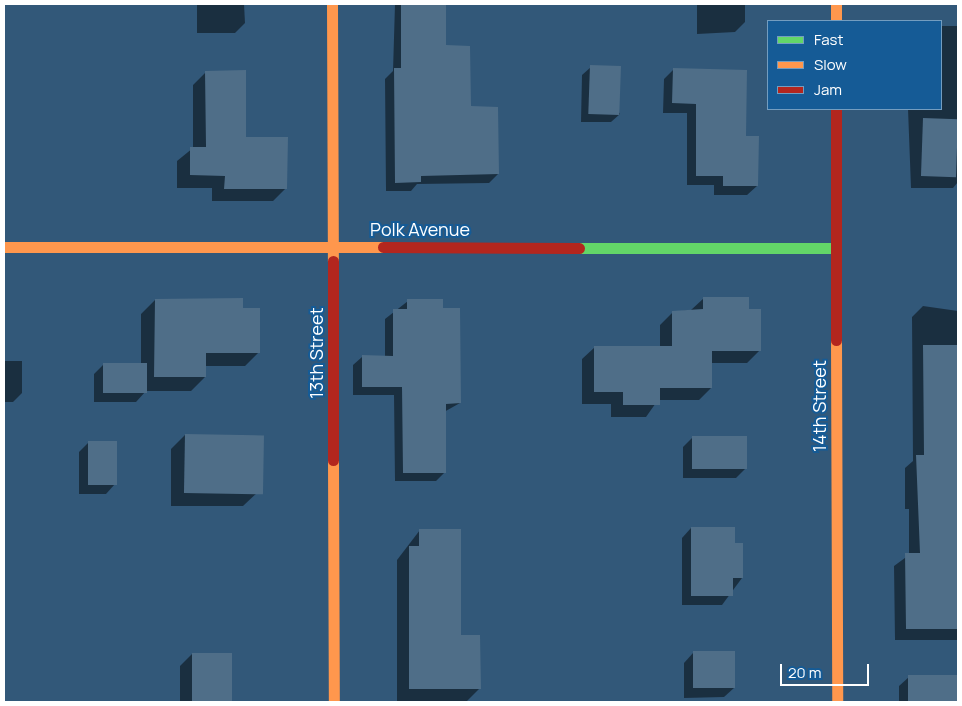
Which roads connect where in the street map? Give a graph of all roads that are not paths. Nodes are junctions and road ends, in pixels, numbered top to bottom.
1 (332, 4) edge
2 (836, 4) edge
3 (836, 20) edge
4 (836, 110) edge
5 (4, 247) edge
6 (334, 247) junction
7 (836, 248) junction
8 (334, 702) edge
9 (837, 702) edge

1 - 6 street, 13th Street
2 - 3 street
4 - 7 street, 14th Street
5 - 6 street, Polk Avenue
6 - 7 street, Polk Avenue
6 - 8 street, 13th Street
7 - 9 street, 14th Street

